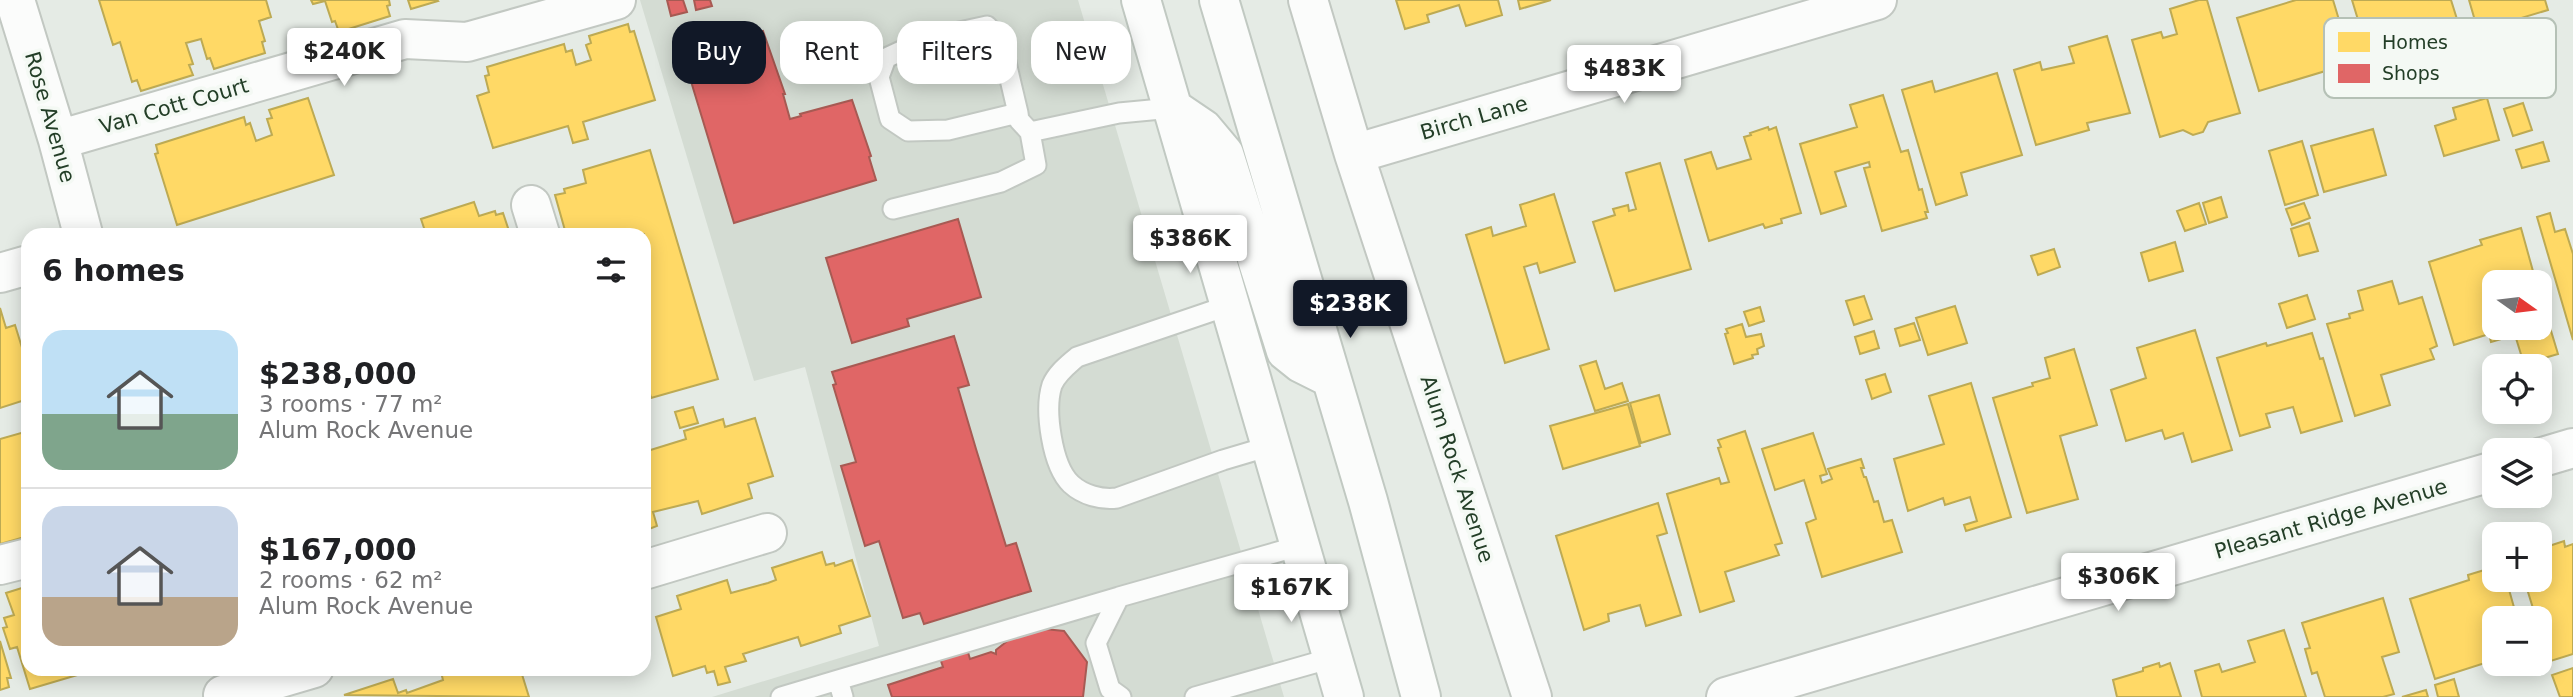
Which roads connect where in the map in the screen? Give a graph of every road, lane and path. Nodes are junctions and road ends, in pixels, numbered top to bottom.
1 (15, 0) edge
2 (616, 0) edge
3 (1141, 0) edge
4 (1219, 0) edge
5 (1308, 0) edge
6 (1877, 0) edge
7 (1172, 108) junction
8 (1018, 113) junction
9 (1030, 132) junction
10 (58, 140) junction
11 (1354, 154) junction
12 (893, 209) dead end
13 (81, 228) edge
14 (21, 267) edge
15 (0, 273) edge
16 (1230, 305) junction
17 (1331, 378) junction
18 (1270, 446) junction
19 (2573, 448) edge
20 (2552, 454) edge
21 (2482, 475) edge
22 (767, 533) dead end
23 (1299, 546) junction
24 (21, 560) edge
25 (0, 565) edge
26 (651, 568) edge
27 (1119, 597) junction
28 (1332, 658) junction
29 (275, 676) edge
30 (221, 687) edge
31 (841, 689) edge
32 (781, 697) edge
33 (1121, 697) edge
34 (1195, 697) edge
35 (1344, 697) edge
36 (1421, 697) edge
37 (1532, 697) edge
38 (1726, 697) edge

1 - 10 street, Rose Avenue
2 - 10 street, Van Cott Court
3 - 7 street
4 - 17 street
5 - 11 street, Alum Rock Avenue
6 - 11 street, Birch Lane
7 - 9 lane
7 - 16 street
7 - 17 street
8 - 8 lane
8 - 9 lane
9 - 12 lane
10 - 13 street, Rose Avenue
11 - 37 street, Alum Rock Avenue
14 - 15 street
16 - 18 street
16 - 18 lane
17 - 36 street
18 - 23 street
19 - 20 street
21 - 38 street, Pleasant Ridge Avenue
22 - 26 street
23 - 27 lane
23 - 28 street
24 - 25 street
27 - 31 lane
27 - 33 lane
28 - 34 lane
28 - 35 street
29 - 30 street
31 - 32 lane

